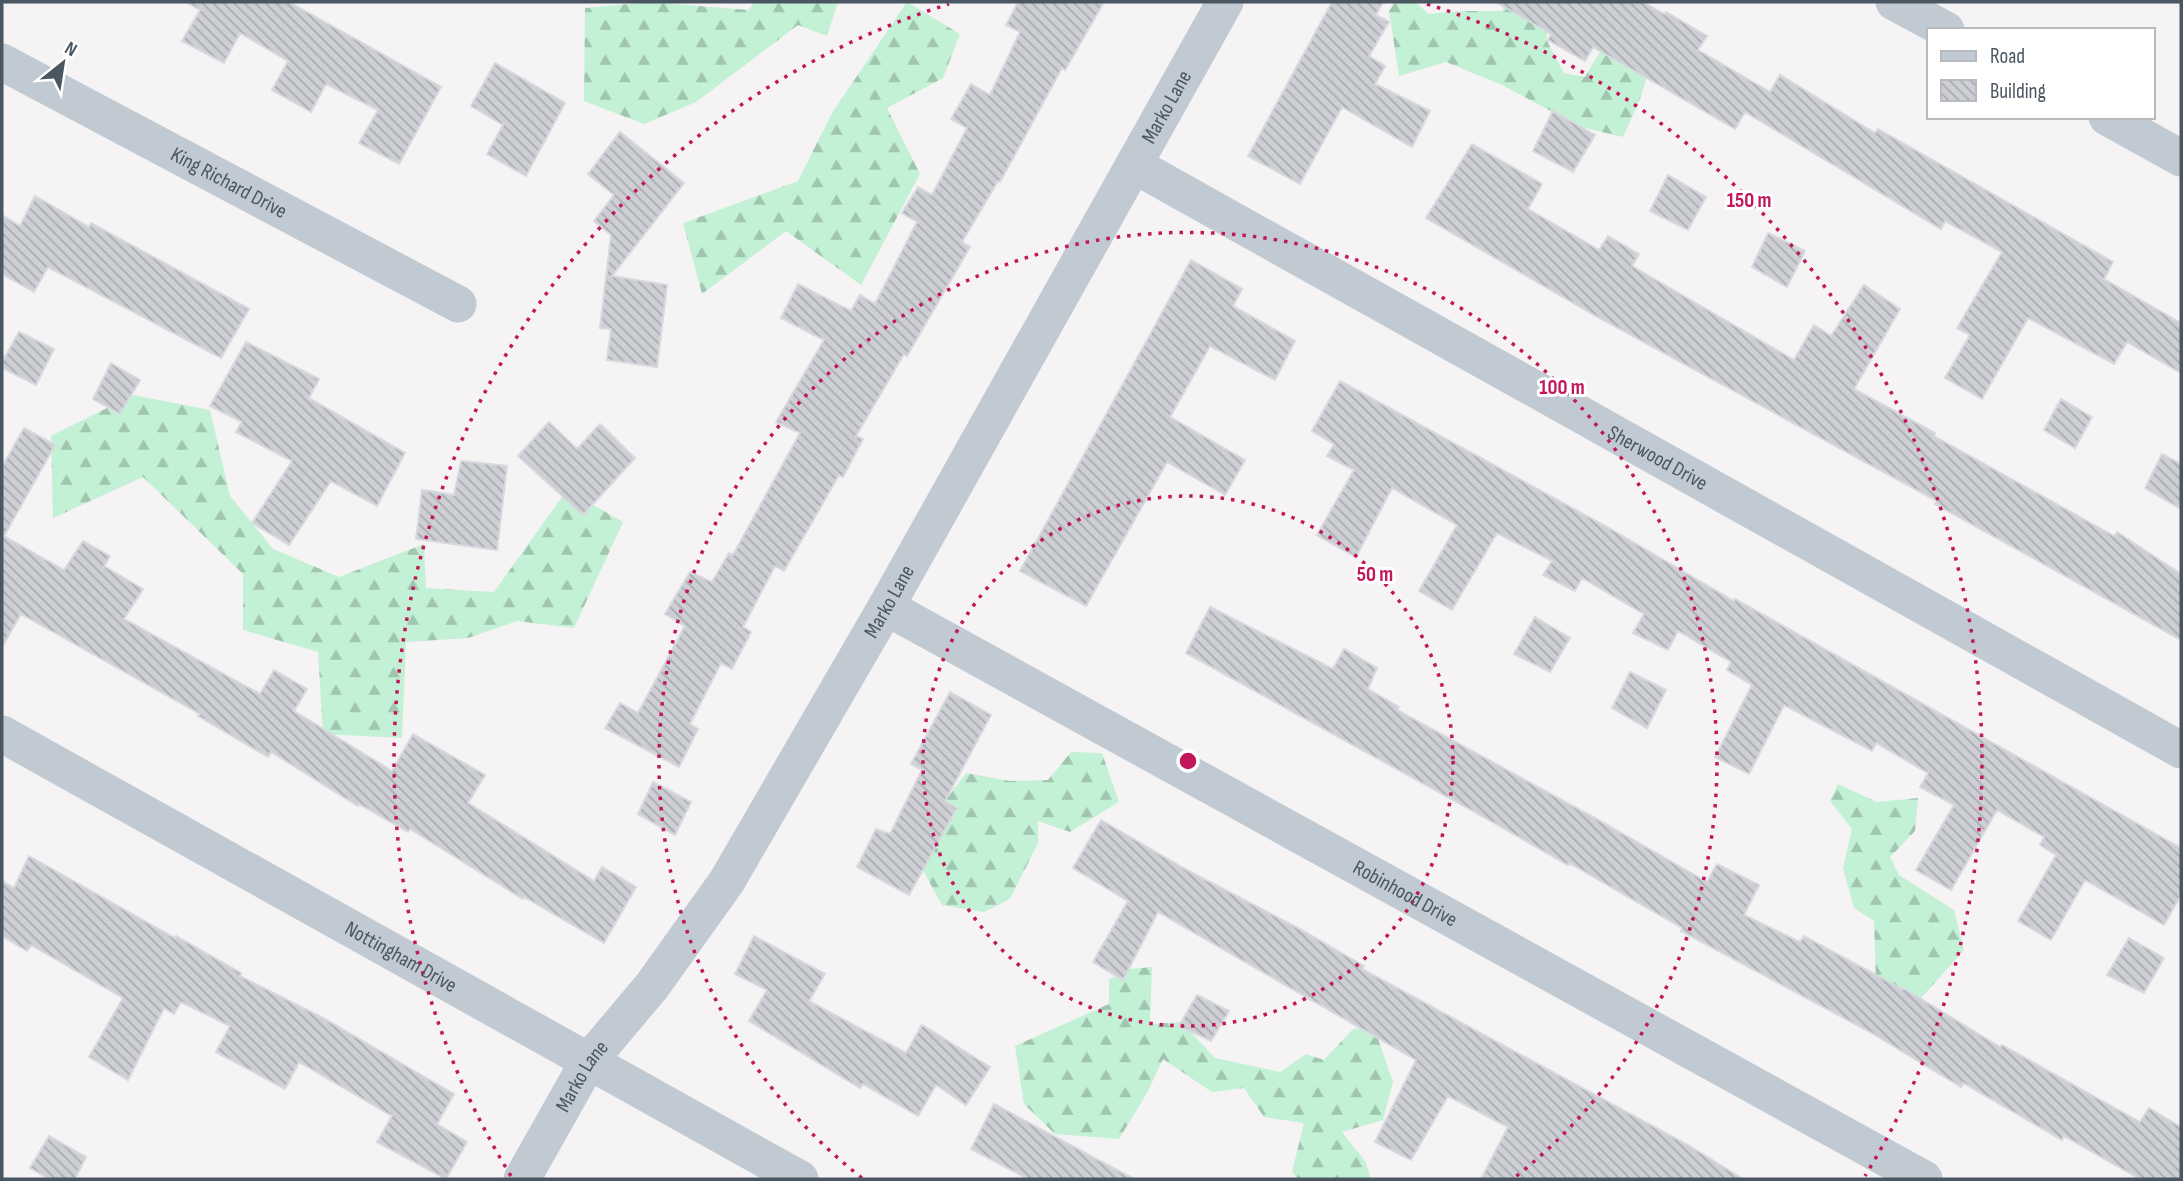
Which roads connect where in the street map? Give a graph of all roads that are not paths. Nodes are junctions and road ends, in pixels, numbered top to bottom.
1 (1225, 2) edge
2 (1894, 2) edge
3 (1942, 28) edge
4 (2, 62) edge
5 (2111, 119) edge
6 (2181, 158) edge
7 (1134, 165) junction
8 (458, 304) dead end
9 (886, 607) junction
10 (2, 734) edge
11 (2181, 750) edge
12 (588, 1062) junction
13 (522, 1179) edge
14 (800, 1179) edge
15 (1924, 1179) edge

1 - 7 street, Marko Lane
2 - 3 street
4 - 8 street, King Richard Drive
5 - 6 street
7 - 9 street, Marko Lane
7 - 11 street, Sherwood Drive
9 - 12 street, Marko Lane
9 - 15 street, Robinhood Drive
10 - 12 street, Nottingham Drive
12 - 13 street, Marko Lane
12 - 14 street, Nottingham Drive

